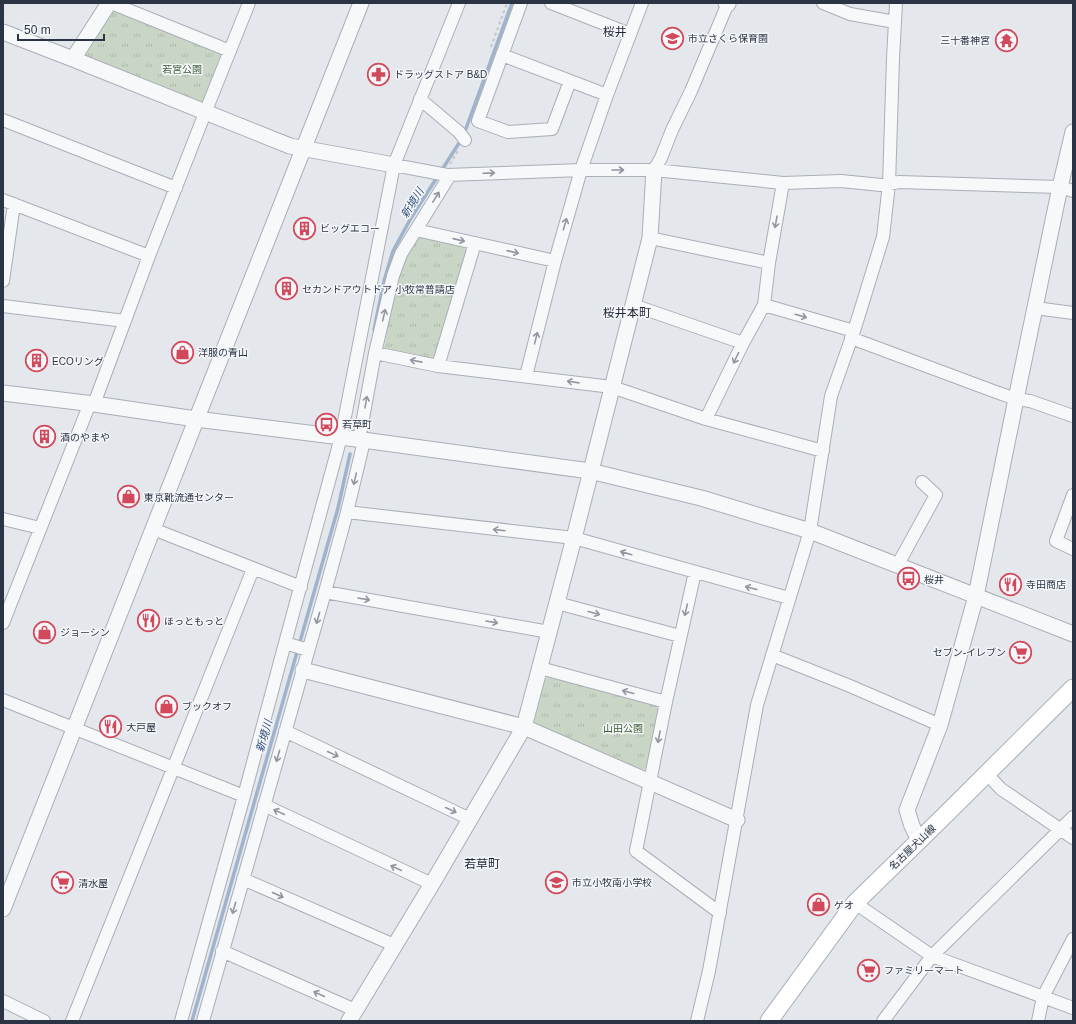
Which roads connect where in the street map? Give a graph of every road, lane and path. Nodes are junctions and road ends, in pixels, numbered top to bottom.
1 (110, 3) edge
2 (249, 3) edge
3 (361, 3) edge
4 (458, 3) edge
5 (521, 3) edge
6 (551, 3) edge
7 (642, 3) edge
8 (727, 3) edge
9 (822, 3) edge
10 (896, 3) edge
11 (895, 22) junction
12 (3, 32) edge
13 (630, 34) junction
14 (230, 51) junction
15 (502, 55) junction
16 (73, 59) junction
17 (570, 81) junction
18 (607, 95) junction
19 (420, 99) junction
20 (205, 113) junction
21 (3, 120) edge
22 (1073, 132) edge
23 (463, 138) dead end
24 (304, 148) junction
25 (394, 165) junction
26 (581, 170) junction
27 (654, 170) junction
28 (443, 174) junction
29 (783, 183) junction
30 (889, 184) junction
31 (176, 188) junction
32 (1067, 189) edge
33 (8, 202) edge
34 (416, 230) junction
35 (650, 238) junction
36 (475, 243) junction
37 (149, 256) junction
38 (555, 262) junction
39 (769, 263) junction
40 (3, 281) edge
41 (764, 305) junction
42 (3, 306) edge
43 (633, 306) junction
44 (1035, 308) junction
45 (1073, 313) edge
46 (125, 321) junction
47 (852, 334) junction
48 (743, 343) junction
49 (375, 353) junction
50 (438, 366) junction
51 (526, 376) junction
52 (612, 387) junction
53 (3, 393) edge
54 (1016, 399) junction
55 (92, 403) junction
56 (1073, 416) edge
57 (196, 419) junction
58 (706, 419) junction
59 (341, 437) junction
60 (361, 440) junction
61 (823, 451) junction
62 (590, 471) junction
63 (922, 482) dead end
64 (1073, 495) edge
65 (347, 512) junction
66 (3, 519) edge
67 (40, 528) junction
68 (152, 529) junction
69 (810, 531) junction
70 (574, 538) junction
71 (1073, 549) edge
72 (897, 566) junction
73 (252, 569) junction
74 (695, 572) junction
75 (301, 587) junction
76 (325, 592) junction
77 (976, 596) junction
78 (789, 598) junction
79 (557, 603) junction
80 (4, 619) edge
81 (549, 632) junction
82 (1073, 634) edge
83 (680, 636) junction
84 (285, 642) junction
85 (305, 649) junction
86 (772, 655) junction
87 (540, 668) junction
88 (303, 670) junction
89 (1073, 688) edge
90 (3, 700) edge
91 (666, 702) junction
92 (940, 726) junction
93 (524, 727) junction
94 (74, 728) junction
95 (285, 731) junction
96 (172, 768) junction
97 (987, 774) junction
98 (650, 782) junction
99 (244, 796) junction
100 (264, 806) junction
101 (1073, 817) edge
102 (470, 819) junction
103 (736, 820) junction
104 (1060, 830) junction
105 (1073, 838) edge
106 (919, 840) junction
107 (243, 879) junction
108 (432, 884) junction
109 (855, 903) junction
110 (3, 909) edge
111 (720, 914) junction
112 (1073, 939) edge
113 (394, 945) junction
114 (222, 951) junction
115 (932, 956) junction
116 (709, 971) junction
117 (1042, 997) junction
118 (3, 1001) edge
119 (1073, 1008) edge
120 (352, 1016) edge
121 (44, 1021) edge
122 (72, 1021) edge
123 (181, 1021) edge
124 (202, 1021) edge
125 (690, 1021) edge
126 (698, 1021) edge
127 (769, 1021) edge
128 (883, 1021) edge
129 (1038, 1021) edge

1 - 14 street
1 - 16 street
2 - 14 street
3 - 24 street
4 - 19 street
5 - 15 street
6 - 13 street
7 - 13 street
8 - 27 street
9 - 11 street
10 - 11 street
11 - 30 street
12 - 16 street
13 - 18 street
14 - 20 street
15 - 17 street
15 - 17 street
16 - 20 street
17 - 18 street
18 - 26 street
19 - 23 street
19 - 25 street
20 - 24 street
20 - 31 street
21 - 31 street
22 - 32 street
24 - 25 street
24 - 57 street
25 - 28 street
25 - 59 street
26 -> 27 street
28 -> 26 street
38 -> 26 street
27 - 29 street
27 - 35 street
34 -> 28 street
29 - 30 street
29 -> 39 street
30 - 32 street
30 - 47 street
31 - 37 street
32 - 44 street
33 - 37 street
33 - 40 street
34 -> 36 street
49 -> 34 street
35 - 39 street
35 - 43 street
36 -> 38 street
36 - 50 street
37 - 46 street
51 -> 38 street
39 - 41 street
41 -> 47 street
41 - 48 street
42 - 46 street
43 - 48 street
43 - 52 street
44 - 45 street
44 - 54 street
46 - 55 street
47 - 54 street
47 - 61 street
48 -> 58 street
50 -> 49 street
60 -> 49 street
50 - 51 street
52 -> 51 street
52 - 58 street
52 - 62 street
53 - 55 street
54 - 56 street
54 - 77 street
55 - 57 street
55 - 67 street
57 - 59 street
57 - 68 street
58 - 61 street
59 - 60 street
59 - 75 street
60 - 62 street
60 -> 65 street
61 - 69 street
62 - 69 street
62 - 70 street
63 - 72 street
64 - 71 street
70 -> 65 street
65 - 76 street
66 - 67 street
67 - 80 street
68 - 73 street
68 - 94 street
69 - 72 street
69 - 78 street
74 -> 70 street
70 - 79 street
72 - 77 street
73 - 75 street
73 - 96 street
78 -> 74 street
74 -> 83 street
75 - 84 street
76 -> 81 street
76 -> 85 street
77 - 82 street
77 - 92 street
78 - 86 street
79 - 81 street
79 -> 83 street
81 - 87 street
83 - 91 street
84 - 85 street
84 - 99 street
85 - 88 street
86 - 92 street
86 - 103 street
91 -> 87 street
87 - 93 street
88 - 93 street
88 - 95 street
89 - 97 main road, 名古屋犬山線
90 - 94 street
91 -> 98 street
92 - 106 street
93 - 98 street
93 - 102 street
94 - 96 street
94 - 110 street
95 -> 100 street
95 -> 102 street
96 - 99 street
96 - 122 street
97 - 104 street
97 - 106 main road, 名古屋犬山線
98 - 103 street
98 - 111 street
99 - 123 street
100 - 107 street
108 -> 100 street
101 - 104 street
102 - 108 street
103 - 111 street
104 - 105 street
104 - 115 street
106 - 109 main road, 名古屋犬山線
107 -> 113 street
107 -> 114 street
108 - 113 street
109 - 115 street
109 - 127 main road, 名古屋犬山線
111 - 116 street
112 - 117 street
113 - 120 street
120 -> 114 street
114 - 124 street
115 - 117 street
115 - 128 street
116 - 125 street
116 - 126 street
117 - 119 street
117 - 129 street
118 - 121 street

